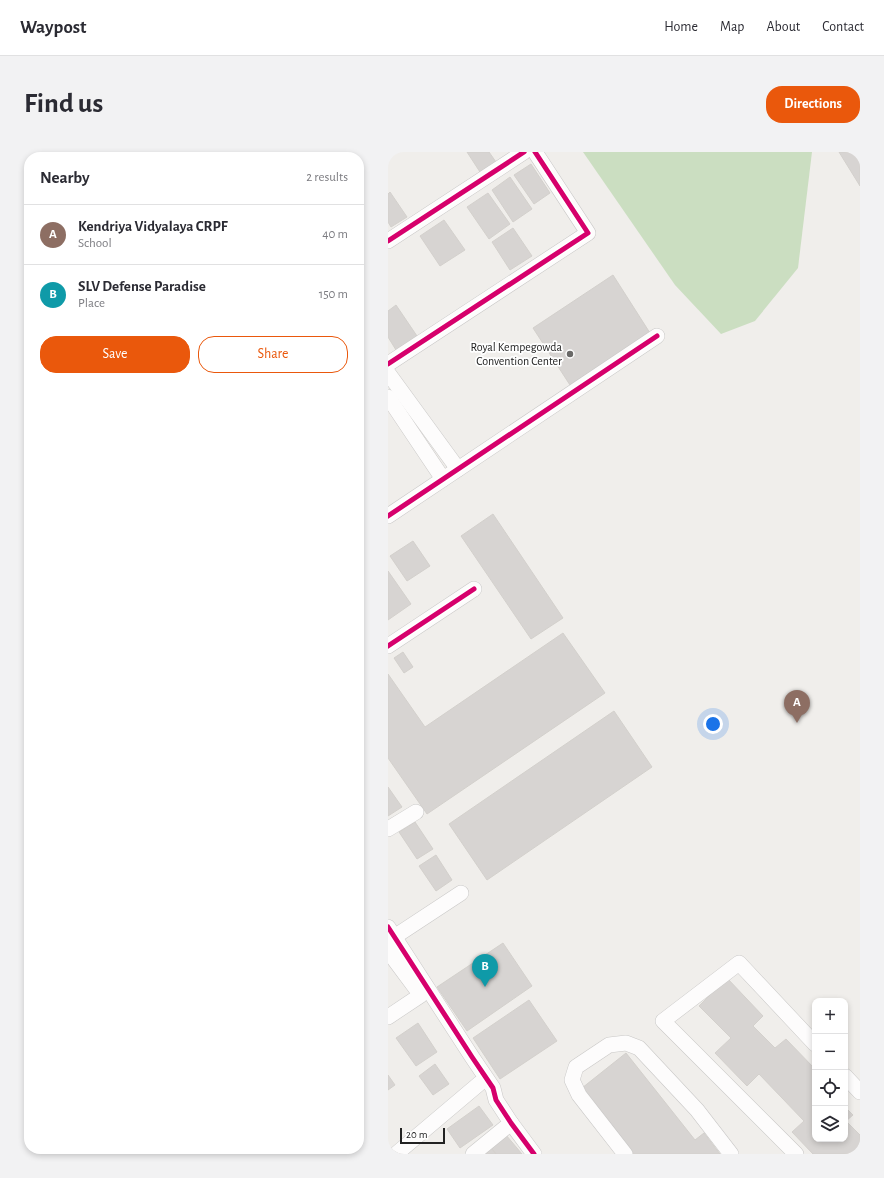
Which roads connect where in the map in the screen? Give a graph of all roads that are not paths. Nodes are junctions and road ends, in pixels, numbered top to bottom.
1 (524, 152) edge
2 (535, 152) edge
3 (388, 241) edge
4 (657, 336) dead end
5 (388, 364) edge
6 (388, 372) edge
7 (388, 398) edge
8 (458, 469) junction
9 (443, 479) junction
10 (388, 516) edge
11 (474, 589) dead end
12 (388, 646) edge
13 (416, 812) dead end
14 (388, 829) edge
15 (461, 893) dead end
16 (390, 935) edge
17 (388, 951) edge
18 (421, 995) junction
19 (388, 1017) edge
20 (812, 1041) edge
21 (848, 1079) edge
22 (480, 1083) junction
23 (860, 1092) edge
24 (496, 1100) junction
25 (511, 1123) junction
26 (396, 1154) edge
27 (473, 1154) edge
28 (534, 1154) edge
29 (625, 1154) edge
30 (731, 1154) edge
31 (796, 1154) edge

1 - 3 street
2 - 5 street
4 - 8 street
6 - 8 street
7 - 9 street
8 - 9 street
9 - 10 street
11 - 12 street
13 - 14 street
15 - 16 street
16 - 24 street
17 - 18 street
18 - 19 street
18 - 22 street
20 - 31 street
21 - 23 street
22 - 24 street
22 - 26 street
24 - 25 street
25 - 27 street
25 - 28 street
29 - 30 street

